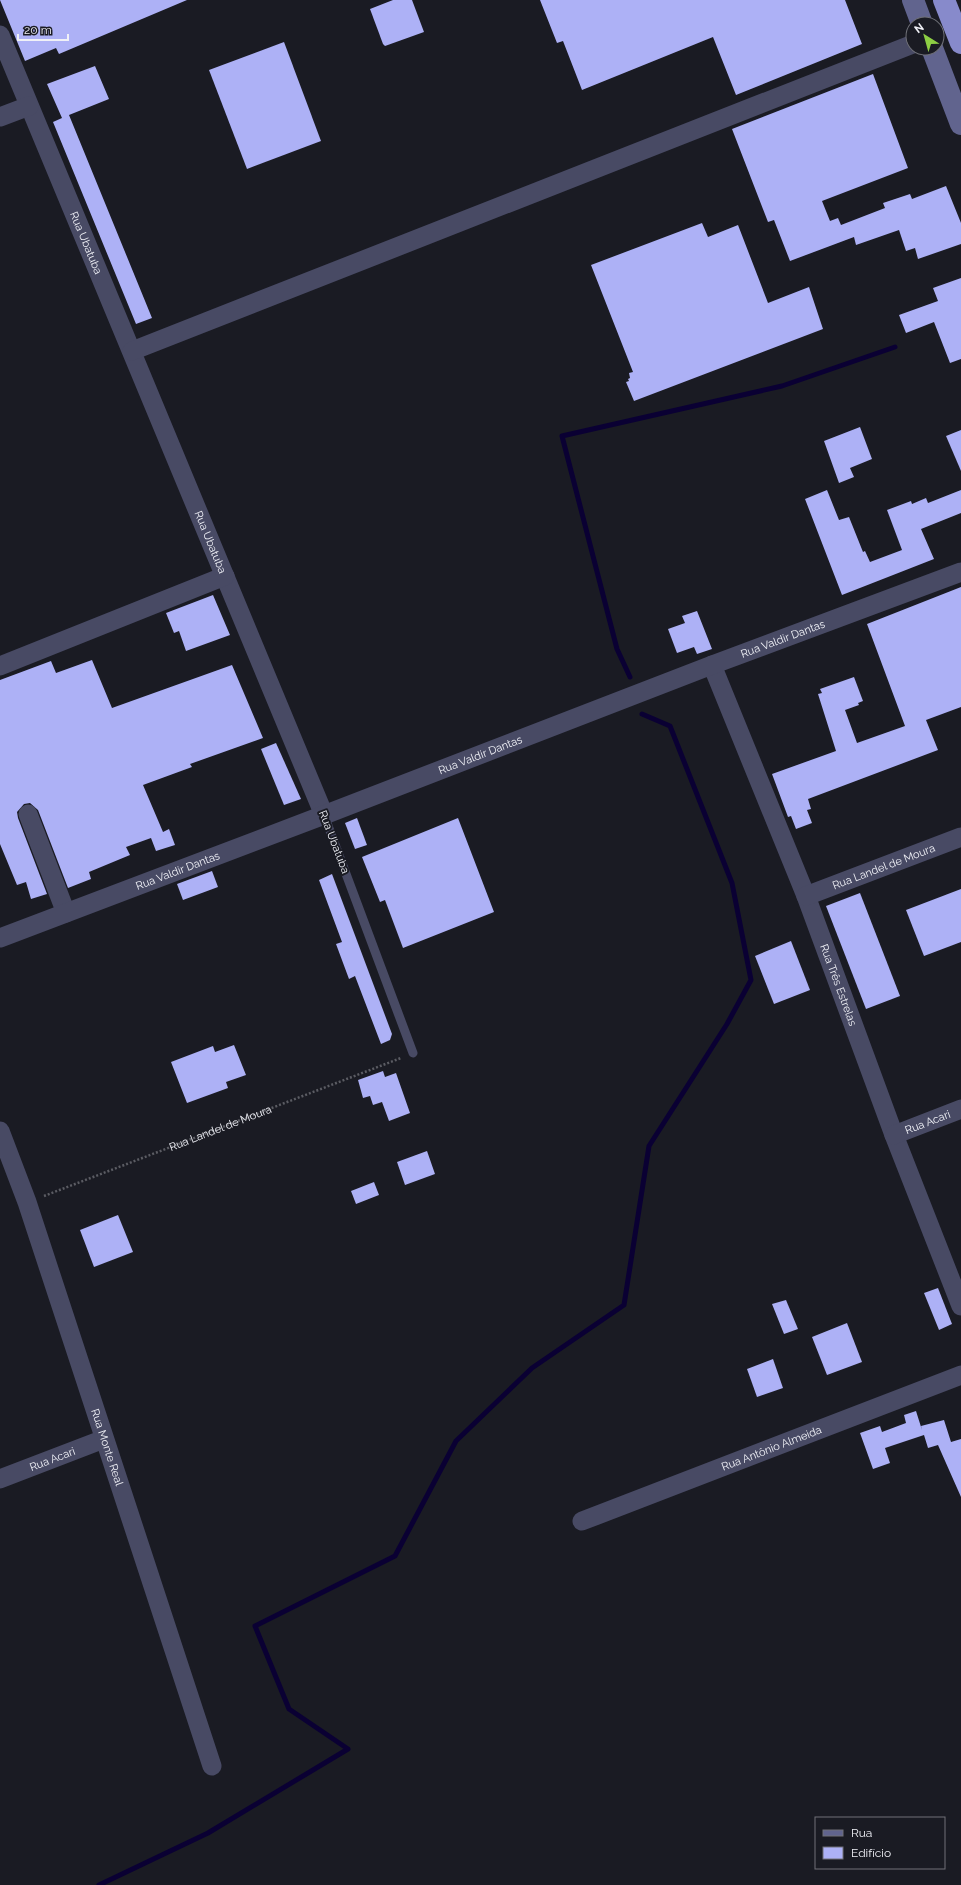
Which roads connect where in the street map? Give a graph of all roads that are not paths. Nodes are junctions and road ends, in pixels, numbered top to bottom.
1 (913, 0) edge
2 (944, 0) edge
3 (919, 16) edge
4 (0, 35) edge
5 (961, 43) edge
6 (905, 47) edge
7 (935, 56) edge
8 (28, 106) junction
9 (0, 117) edge
10 (961, 124) edge
11 (132, 351) junction
12 (961, 572) edge
13 (225, 576) junction
14 (712, 665) junction
15 (0, 666) edge
16 (28, 814) dead end
17 (324, 815) junction
18 (961, 837) edge
19 (806, 896) junction
20 (66, 913) junction
21 (0, 938) edge
22 (413, 1053) road end
23 (961, 1109) edge
24 (0, 1131) edge
25 (894, 1135) junction
26 (961, 1306) edge
27 (961, 1375) edge
28 (104, 1439) junction
29 (0, 1479) edge
30 (582, 1521) dead end
31 (212, 1766) dead end

1 - 3 main road
2 - 5 highway
4 - 8 street, Rua Ubatuba
6 - 11 street
7 - 10 main road
8 - 9 street
8 - 11 street, Rua Ubatuba
11 - 13 street, Rua Ubatuba
12 - 14 street, Rua Valdir Dantas
13 - 15 street
13 - 17 street, Rua Ubatuba
14 - 17 street, Rua Valdir Dantas
14 - 19 street, Rua Três Estrelas
16 - 20 street
17 - 20 street, Rua Valdir Dantas
17 - 22 lane, Rua Ubatuba
18 - 19 street, Rua Landel de Moura
19 - 25 street, Rua Três Estrelas
20 - 21 street, Rua Valdir Dantas
23 - 25 street, Rua Acari
24 - 28 street, Rua Monte Real
25 - 26 street, Rua Três Estrelas
27 - 30 street, Rua Antônio Almeida
28 - 29 street, Rua Acari
28 - 31 street, Rua Monte Real

